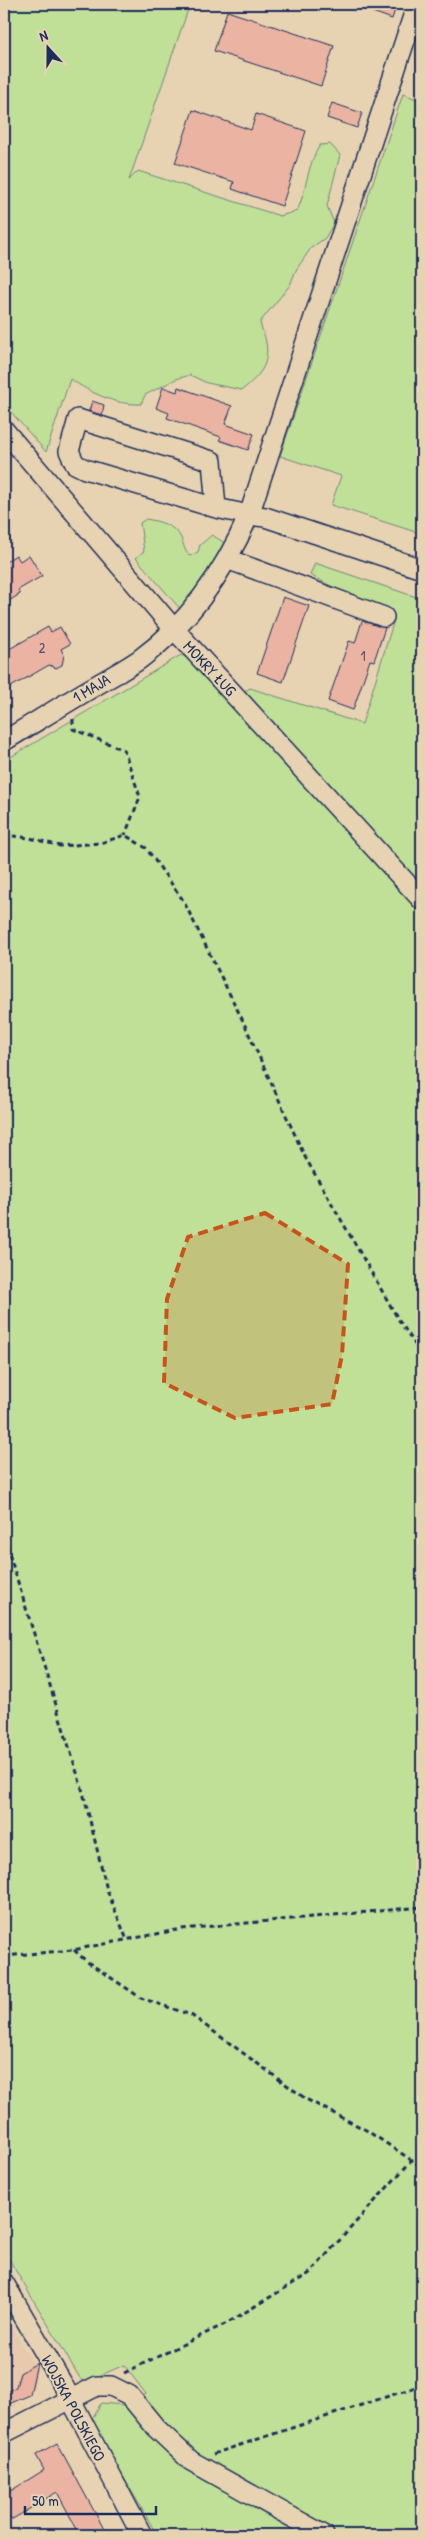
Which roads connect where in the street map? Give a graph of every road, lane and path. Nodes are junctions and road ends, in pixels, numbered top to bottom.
1 (417, 4) edge
2 (4, 430) edge
3 (216, 508) junction
4 (249, 515) junction
5 (227, 559) junction
6 (422, 569) edge
7 (384, 617) dead end
8 (174, 629) junction
9 (75, 698) junction
10 (4, 741) edge
11 (4, 835) edge
12 (124, 835) junction
13 (422, 900) edge
14 (422, 1355) edge
15 (4, 1537) edge
16 (422, 1907) edge
17 (127, 1940) junction
18 (73, 1950) junction
19 (4, 1956) edge
20 (422, 2156) edge
21 (412, 2160) junction
22 (422, 2167) edge
23 (4, 2283) edge
24 (97, 2386) junction
25 (422, 2386) edge
26 (70, 2399) junction
27 (4, 2433) edge
28 (191, 2461) junction
29 (141, 2535) edge
30 (324, 2535) edge

1 - 4 street, 1 MAJA
2 - 8 street, MOKRY ŁUG
3 - 3 street
3 - 4 street
4 - 5 street, 1 MAJA
4 - 6 street
5 - 7 street
5 - 8 street, 1 MAJA
8 - 9 street, 1 MAJA
8 - 13 street, MOKRY ŁUG
9 - 10 street, 1 MAJA
9 - 12 path
11 - 12 path
12 - 14 path
15 - 17 path
16 - 17 path
17 - 18 path
18 - 19 path
18 - 21 path
20 - 21 path
21 - 22 path
21 - 24 path
23 - 26 street, WOJSKA POLSKIEGO
24 - 26 street
24 - 28 street
25 - 28 path
26 - 27 street
26 - 29 street, WOJSKA POLSKIEGO
28 - 30 street

